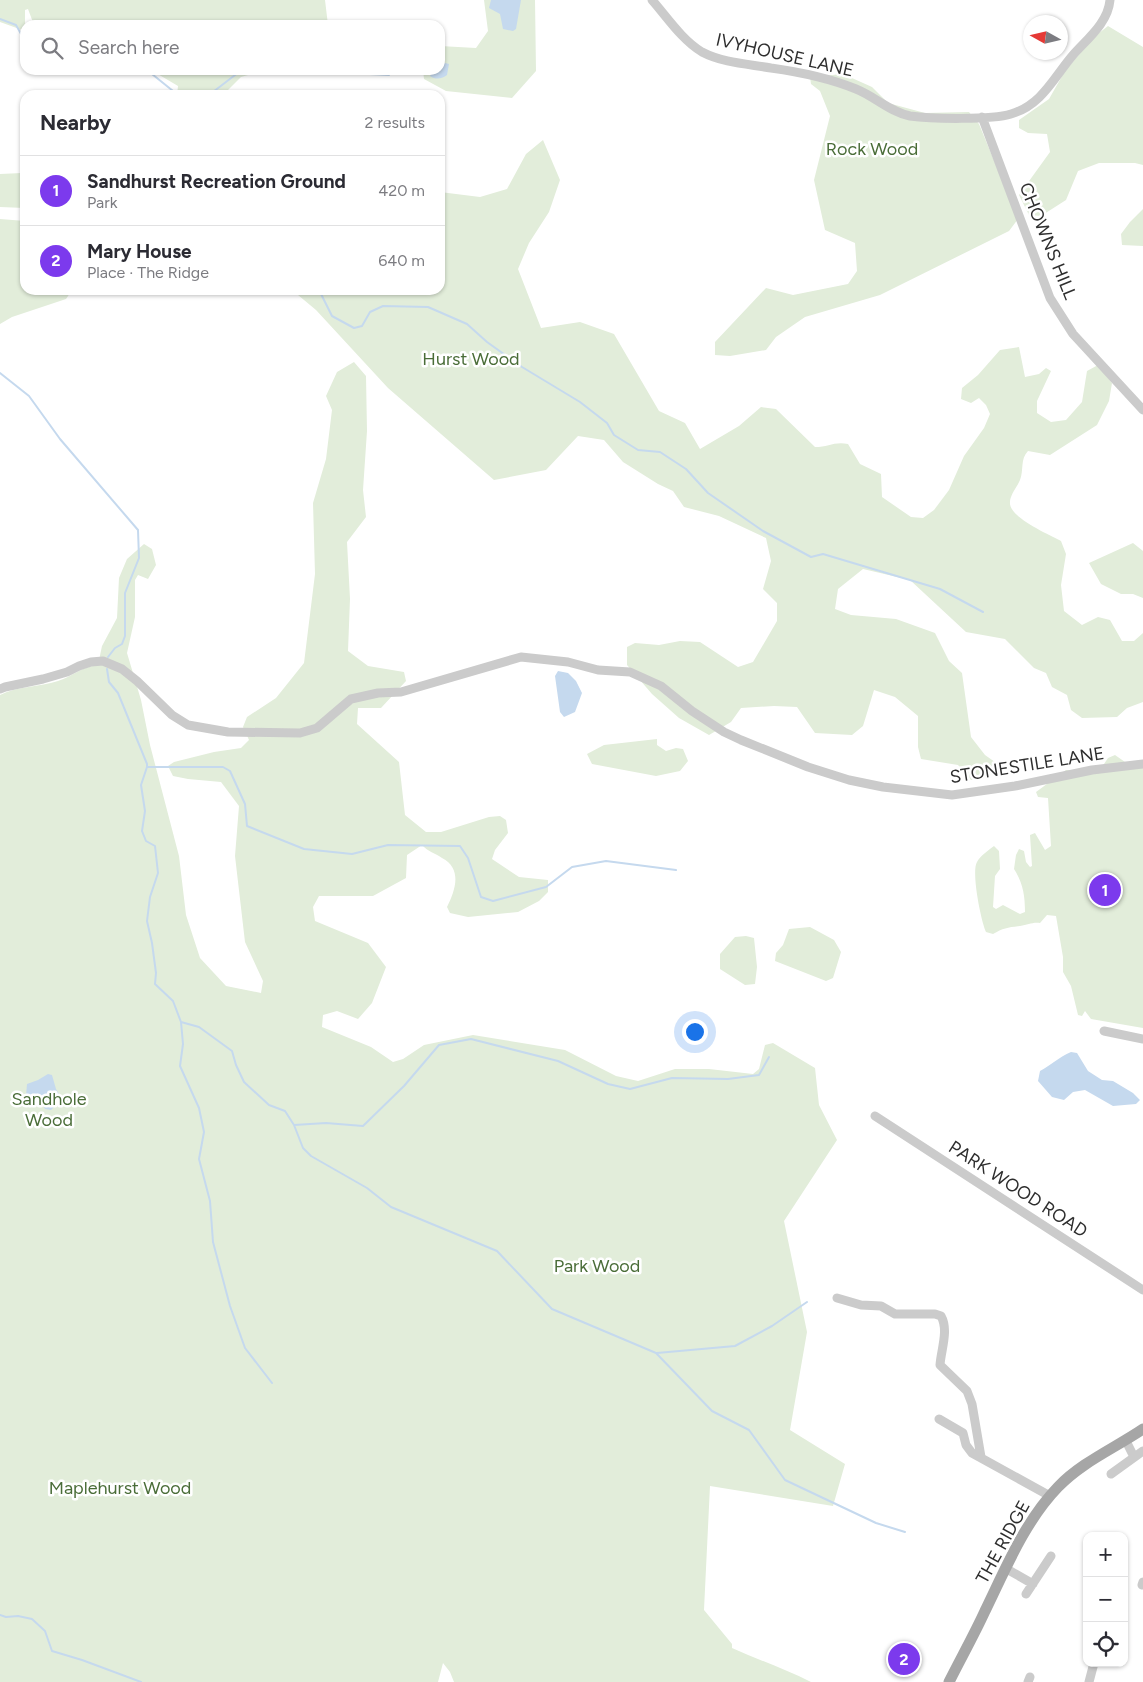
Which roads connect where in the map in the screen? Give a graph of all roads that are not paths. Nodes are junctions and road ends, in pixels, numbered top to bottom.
1 (652, 0) edge
2 (1110, 0) edge
3 (982, 117) junction
4 (1143, 410) edge
5 (0, 689) edge
6 (1143, 764) edge
7 (1104, 1031) dead end
8 (1143, 1039) edge
9 (875, 1116) dead end
10 (1143, 1290) edge
11 (837, 1298) dead end
12 (939, 1420) dead end
13 (1143, 1429) edge
14 (1126, 1441) junction
15 (1143, 1451) edge
16 (981, 1457) junction
17 (1134, 1457) junction
18 (1112, 1474) dead end
19 (1050, 1496) junction
20 (1051, 1556) dead end
21 (1005, 1568) junction
22 (1033, 1584) junction
23 (1026, 1594) dead end
24 (1093, 1667) edge
25 (949, 1682) edge
26 (1089, 1682) edge

1 - 3 street, IVYHOUSE LANE
2 - 3 street, IVYHOUSE LANE
3 - 4 street, CHOWNS HILL
5 - 6 street, STONESTILE LANE
7 - 8 street
9 - 10 street, PARK WOOD ROAD
11 - 16 street
12 - 16 street
13 - 14 main road, THE RIDGE
14 - 17 street
14 - 19 main road, THE RIDGE
15 - 17 street
16 - 19 street
17 - 18 street
19 - 21 main road, THE RIDGE
20 - 22 street
21 - 22 street
21 - 25 main road, THE RIDGE
22 - 23 street
24 - 26 street

